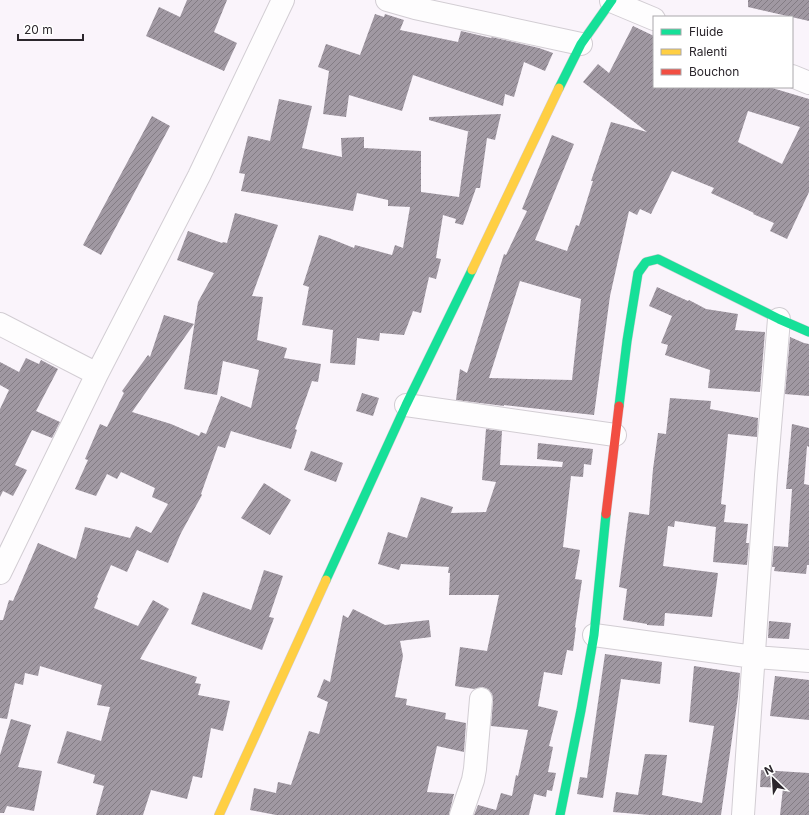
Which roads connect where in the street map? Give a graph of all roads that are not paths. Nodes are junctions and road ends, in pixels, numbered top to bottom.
1 (283, 0) edge
2 (387, 0) edge
3 (611, 0) edge
4 (653, 19) edge
5 (581, 44) junction
6 (793, 76) edge
7 (809, 83) edge
8 (779, 319) junction
9 (0, 324) edge
10 (809, 332) edge
11 (97, 374) junction
12 (406, 405) junction
13 (615, 435) junction
14 (0, 570) edge
15 (594, 635) junction
16 (754, 657) junction
17 (809, 661) edge
18 (480, 699) dead end
19 (219, 815) edge
20 (461, 815) edge
21 (560, 815) edge
22 (743, 815) edge

1 - 11 street
2 - 5 street
3 - 4 street
3 - 5 street
5 - 12 street
6 - 7 street
8 - 10 street
8 - 13 street
8 - 16 street
9 - 11 street
11 - 14 street
12 - 13 street
12 - 19 street
13 - 15 street
15 - 16 street
15 - 21 street
16 - 17 street
16 - 22 street
18 - 20 street

